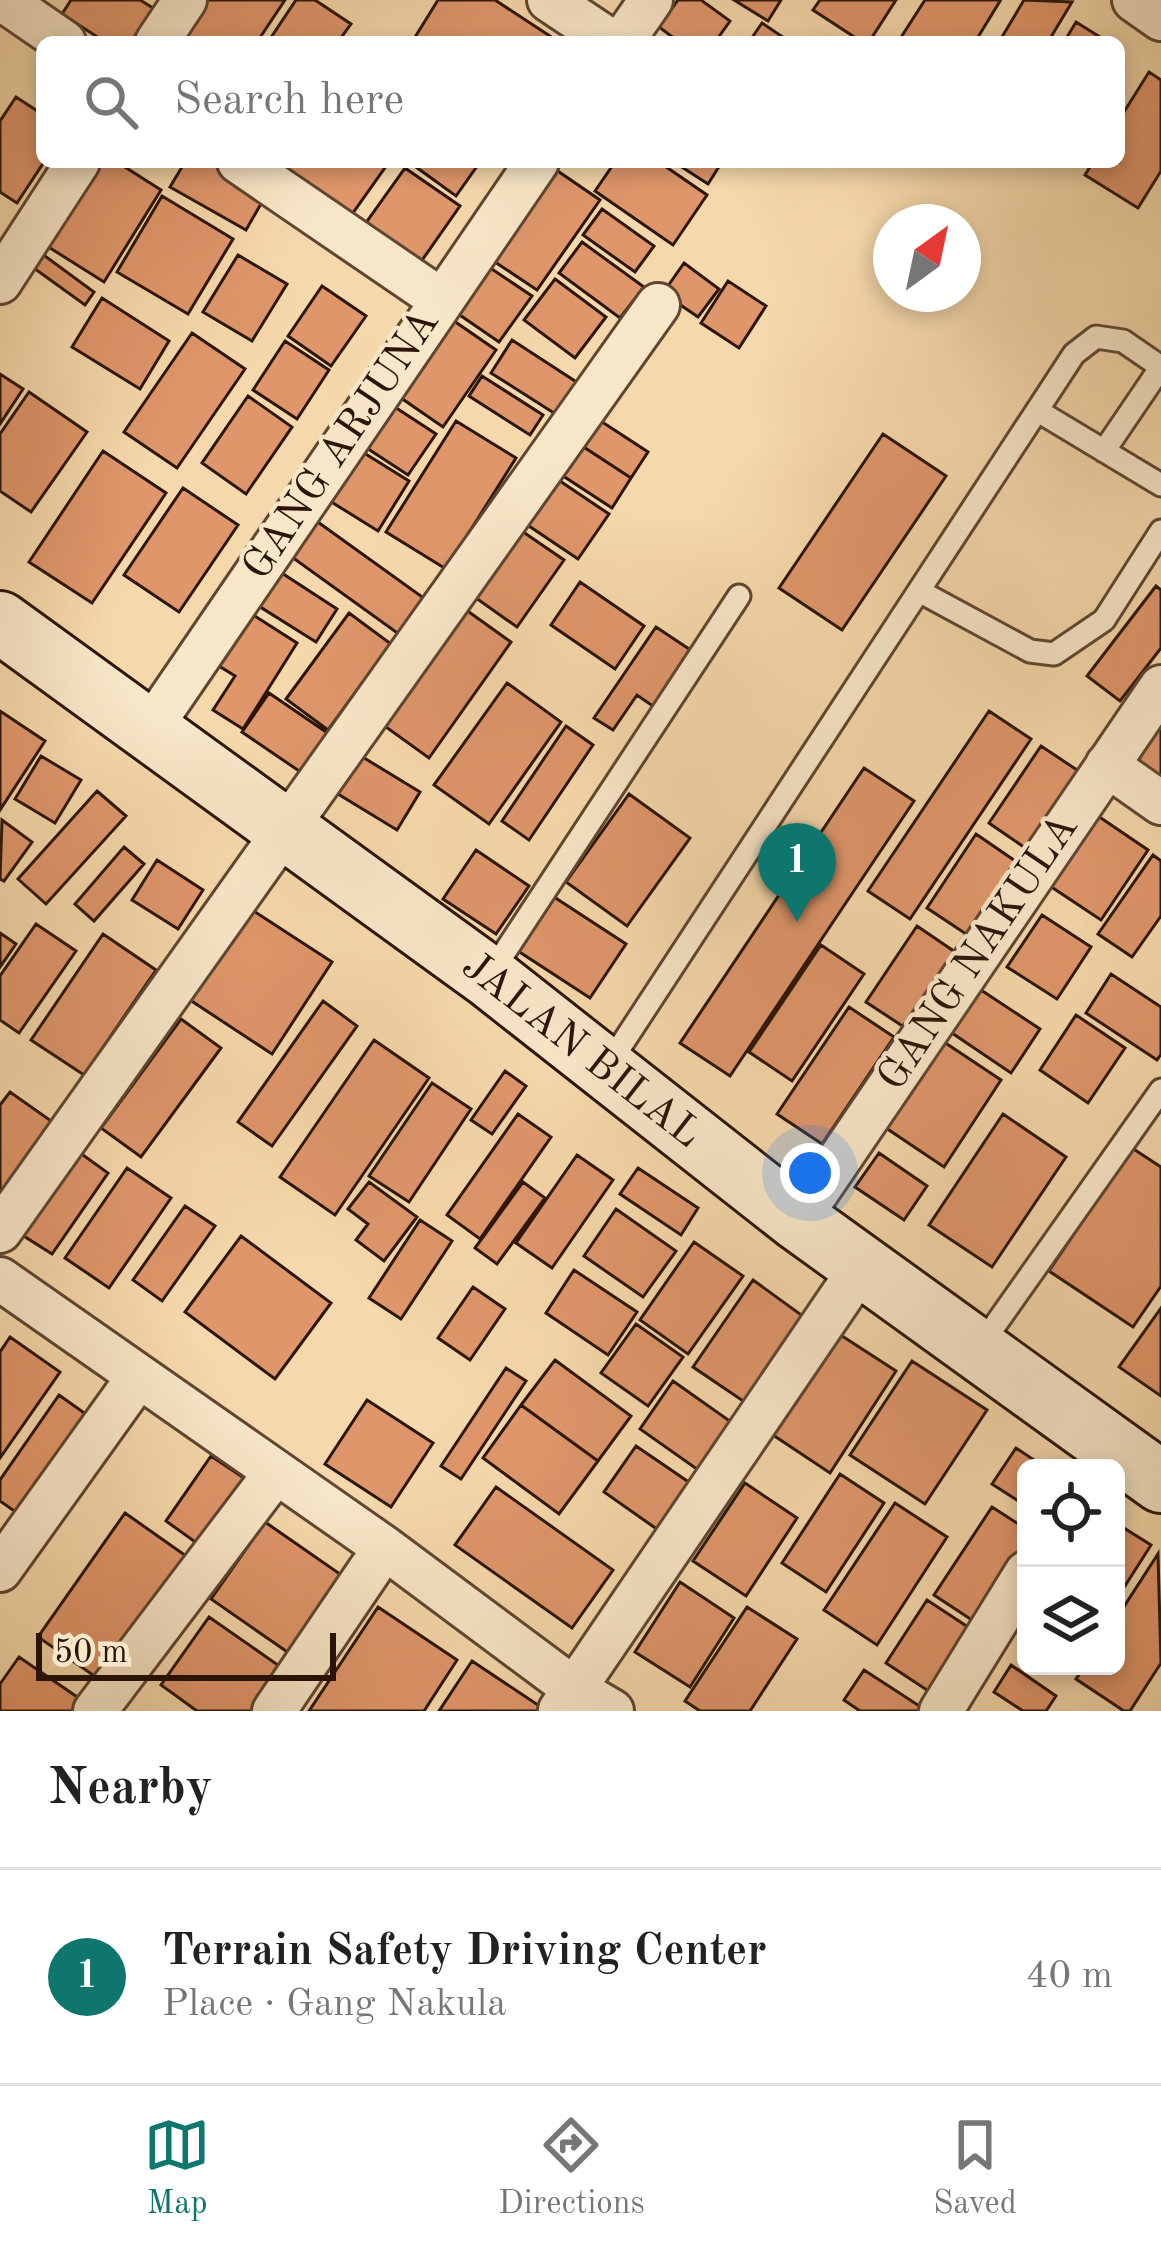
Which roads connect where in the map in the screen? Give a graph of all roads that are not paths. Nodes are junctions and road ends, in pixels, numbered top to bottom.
1 (4, 0) edge
2 (185, 0) edge
3 (549, 0) edge
4 (652, 0) edge
5 (1134, 0) edge
6 (1161, 20) edge
7 (55, 36) edge
8 (161, 36) edge
9 (603, 36) edge
10 (626, 36) edge
11 (74, 168) edge
12 (248, 168) edge
13 (534, 168) edge
14 (0, 283) edge
15 (441, 299) junction
16 (658, 305) dead end
17 (1161, 367) edge
18 (1037, 410) junction
19 (1104, 451) junction
20 (1161, 485) edge
21 (1161, 531) edge
22 (919, 591) junction
23 (739, 596) dead end
24 (7, 642) edge
25 (1161, 687) edge
26 (149, 730) junction
27 (1107, 765) junction
28 (1161, 803) edge
29 (284, 828) junction
30 (489, 976) junction
31 (605, 1071) junction
32 (1161, 1090) edge
33 (798, 1220) junction
34 (0, 1231) edge
35 (862, 1266) junction
36 (0, 1279) edge
37 (978, 1351) junction
38 (139, 1376) junction
39 (1132, 1460) edge
40 (276, 1472) junction
41 (371, 1568) dead end
42 (0, 1570) edge
43 (1017, 1588) edge
44 (566, 1700) edge
45 (95, 1711) edge
46 (274, 1711) edge
47 (612, 1711) edge
48 (941, 1711) edge

1 - 7 street
2 - 8 street
3 - 9 street
4 - 10 street
5 - 6 street
11 - 14 street
12 - 15 street
13 - 15 street, GANG ARJUNA
15 - 26 street, GANG ARJUNA
16 - 29 street
17 - 18 lane
17 - 19 lane
18 - 19 lane
18 - 22 lane
19 - 20 lane
21 - 22 lane
22 - 31 lane
23 - 30 lane
24 - 26 main road, JALAN BILAL
25 - 27 street, GANG NAKULA
26 - 29 main road, JALAN BILAL
27 - 28 street
27 - 33 street, GANG NAKULA
29 - 30 main road, JALAN BILAL
29 - 34 street
30 - 31 main road, JALAN BILAL
31 - 33 main road, JALAN BILAL
32 - 37 lane
33 - 35 main road, JALAN BILAL
35 - 37 main road, JALAN BILAL
35 - 44 street
36 - 38 street
37 - 39 main road, JALAN BILAL
38 - 40 street
38 - 42 street
40 - 44 street
40 - 45 street
41 - 46 street
43 - 48 street
44 - 47 street

